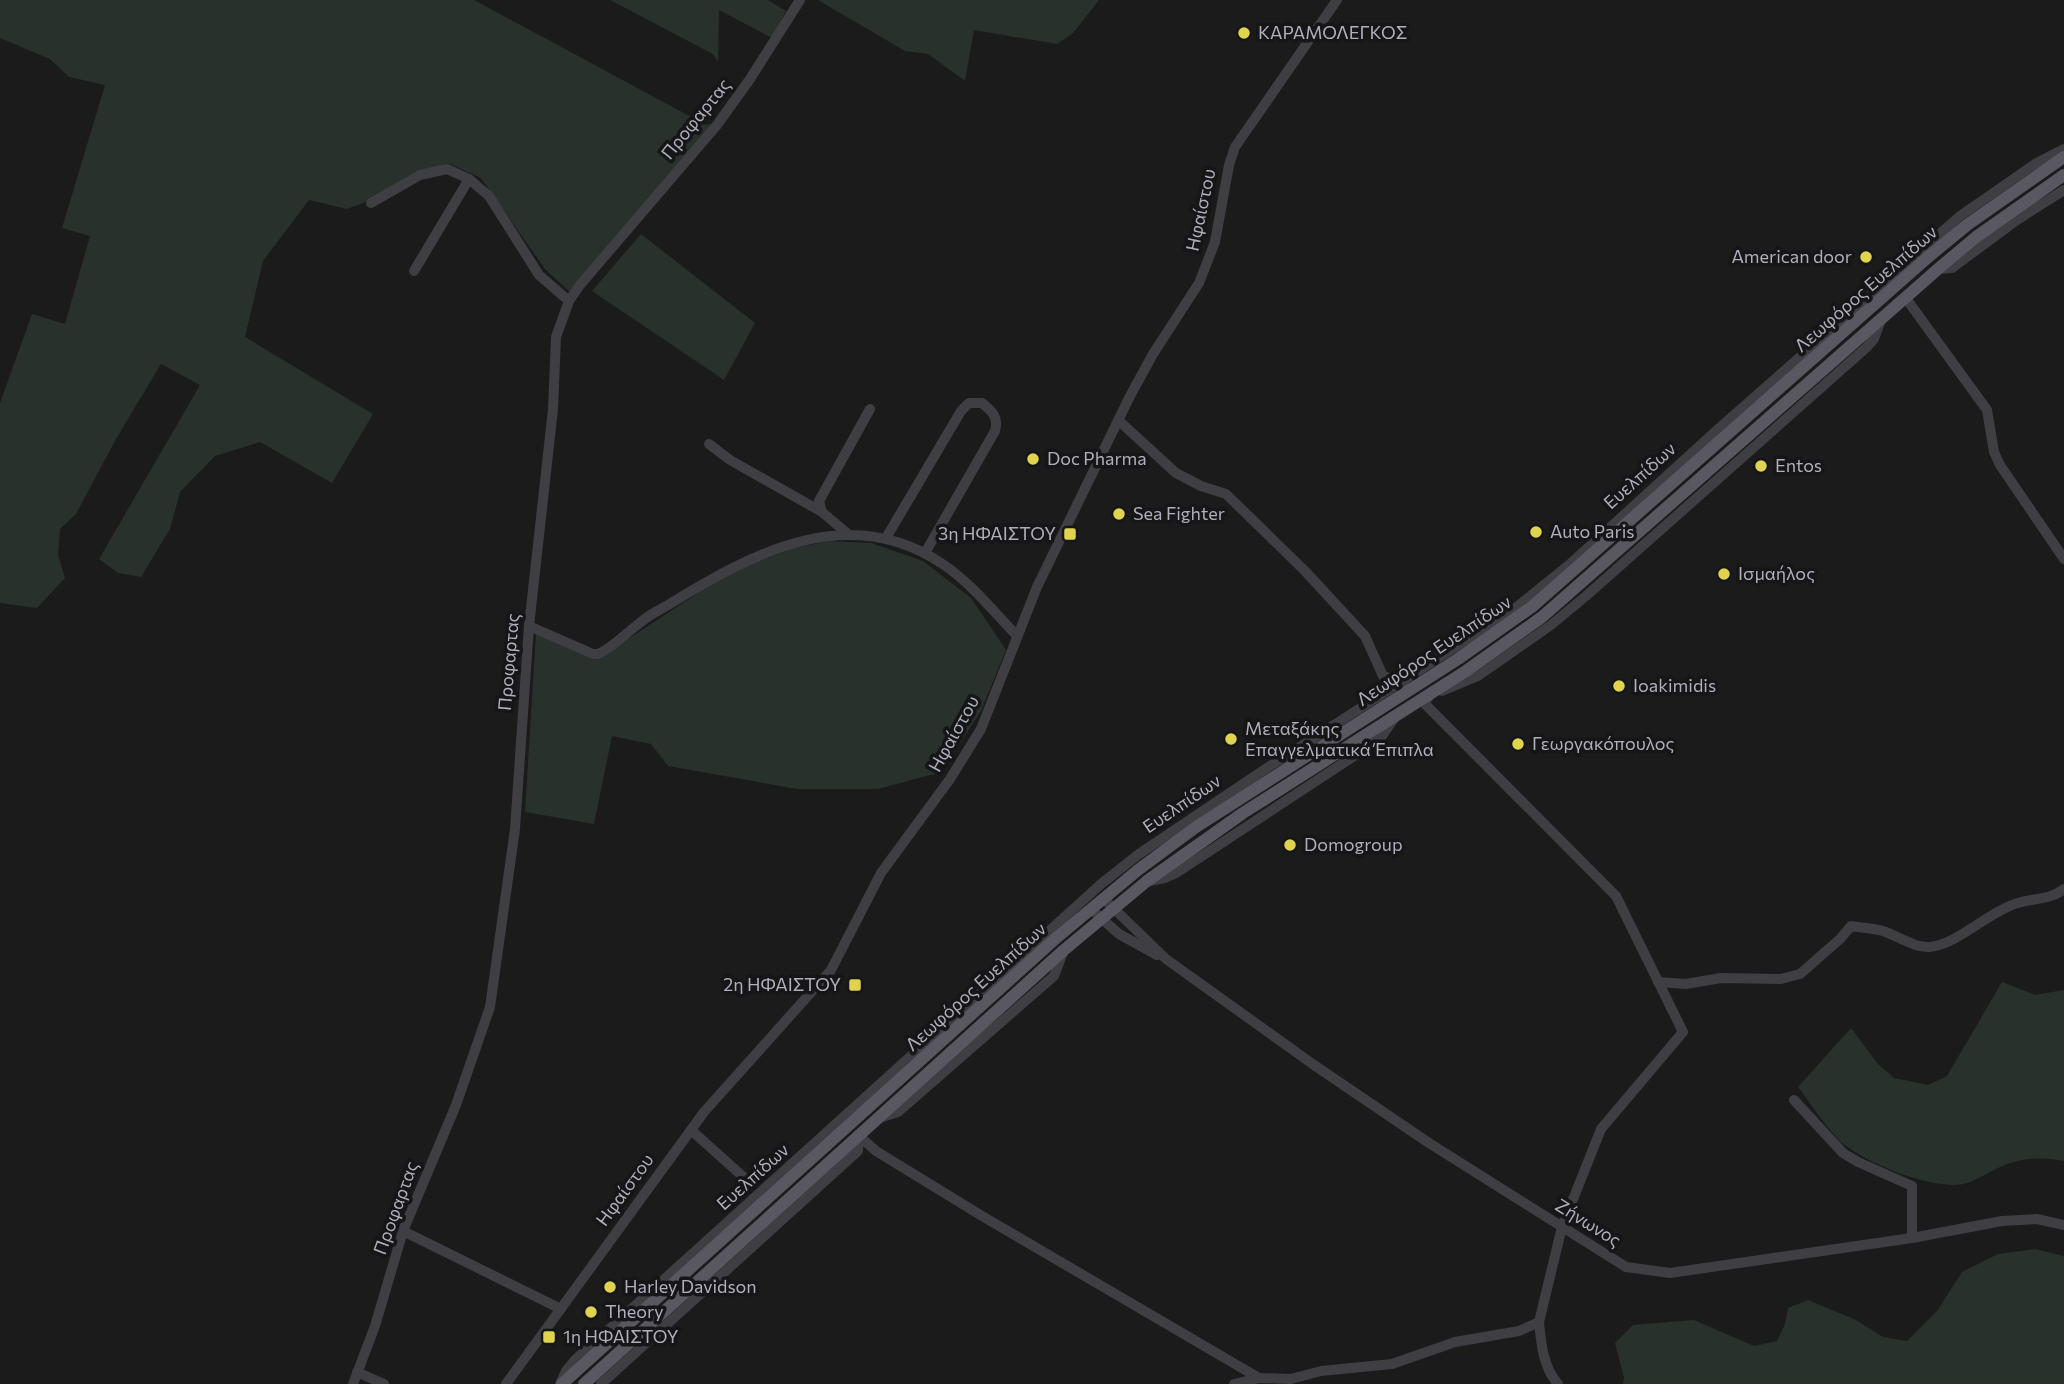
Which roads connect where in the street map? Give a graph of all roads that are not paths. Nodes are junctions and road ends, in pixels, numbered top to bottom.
1 (800, 0) edge
2 (1337, 0) edge
3 (2064, 149) edge
4 (2064, 157) edge
5 (2038, 168) junction
6 (2064, 175) edge
7 (469, 179) junction
8 (2064, 190) edge
9 (2041, 197) junction
10 (371, 203) dead end
11 (414, 271) dead end
12 (1905, 296) junction
13 (569, 301) junction
14 (870, 409) dead end
15 (1118, 420) junction
16 (709, 444) dead end
17 (822, 512) junction
18 (848, 534) junction
19 (1607, 535) junction
20 (886, 538) junction
21 (925, 553) junction
22 (2064, 559) edge
23 (528, 626) junction
24 (1017, 636) junction
25 (1404, 682) junction
26 (1422, 700) junction
27 (1270, 772) junction
28 (2064, 889) edge
29 (1104, 899) junction
30 (1091, 909) junction
31 (1114, 909) junction
32 (1102, 920) junction
33 (1166, 959) junction
34 (1014, 969) junction
35 (1658, 982) junction
36 (1794, 1100) dead end
37 (691, 1130) junction
38 (859, 1136) junction
39 (749, 1182) dead end
40 (2064, 1225) edge
41 (1562, 1227) junction
42 (403, 1231) junction
43 (1912, 1238) junction
44 (561, 1309) junction
45 (1539, 1322) junction
46 (357, 1372) junction
47 (1259, 1378) junction
48 (352, 1384) edge
49 (384, 1384) edge
50 (506, 1384) edge
51 (561, 1384) edge
52 (584, 1384) edge
53 (601, 1384) edge
54 (1234, 1384) edge
55 (1558, 1384) edge

1 - 13 street, Προφαρτας
2 - 15 street, Ηφαίστου
3 - 5 street
4 - 5 main road, Λεωφόρος Ευελπίδων
5 - 19 main road, Λεωφόρος Ευελπίδων
6 - 9 main road, Λεωφόρος Ευελπίδων
7 - 10 street
7 - 11 street
7 - 13 street
8 - 9 street
9 - 12 main road, Λεωφόρος Ευελπίδων
12 - 22 street
12 - 26 main road, Λεωφόρος Ευελπίδων
13 - 23 street, Προφαρτας
14 - 17 street
15 - 24 street, Ηφαίστου
15 - 25 street
16 - 17 street
17 - 18 street
18 - 20 street
18 - 23 street
19 - 25 street, Ευελπίδων
19 - 27 main road, Λεωφόρος Ευελπίδων
20 - 21 street
20 - 21 street
21 - 24 street
23 - 42 street, Προφαρτας
24 - 37 street, Ηφαίστου
25 - 27 street, Ευελπίδων
26 - 31 main road, Λεωφόρος Ευελπίδων
26 - 35 street
27 - 29 main road, Λεωφόρος Ευελπίδων
27 - 34 street, Ευελπίδων
28 - 35 street
29 - 30 main road, Λεωφόρος Ευελπίδων
29 - 31 street
30 - 32 street
30 - 34 main road, Λεωφόρος Ευελπίδων
31 - 32 main road, Λεωφόρος Ευελπίδων
31 - 33 street
32 - 33 street
32 - 38 main road, Λεωφόρος Ευελπίδων
33 - 41 street, Ζήνωνος
34 - 51 main road, Λεωφόρος Ευελπίδων
35 - 41 street
36 - 43 street
37 - 39 street
37 - 44 street, Ηφαίστου
38 - 47 street
38 - 52 main road, Λεωφόρος Ευελπίδων
38 - 53 street
40 - 43 street, Ζήνωνος
41 - 43 street, Ζήνωνος
41 - 45 street
42 - 44 street
42 - 46 street, Προφαρτας
44 - 50 street, Ηφαίστου
45 - 47 street
45 - 55 street
46 - 48 street, Προφαρτας
46 - 49 street
47 - 54 street

